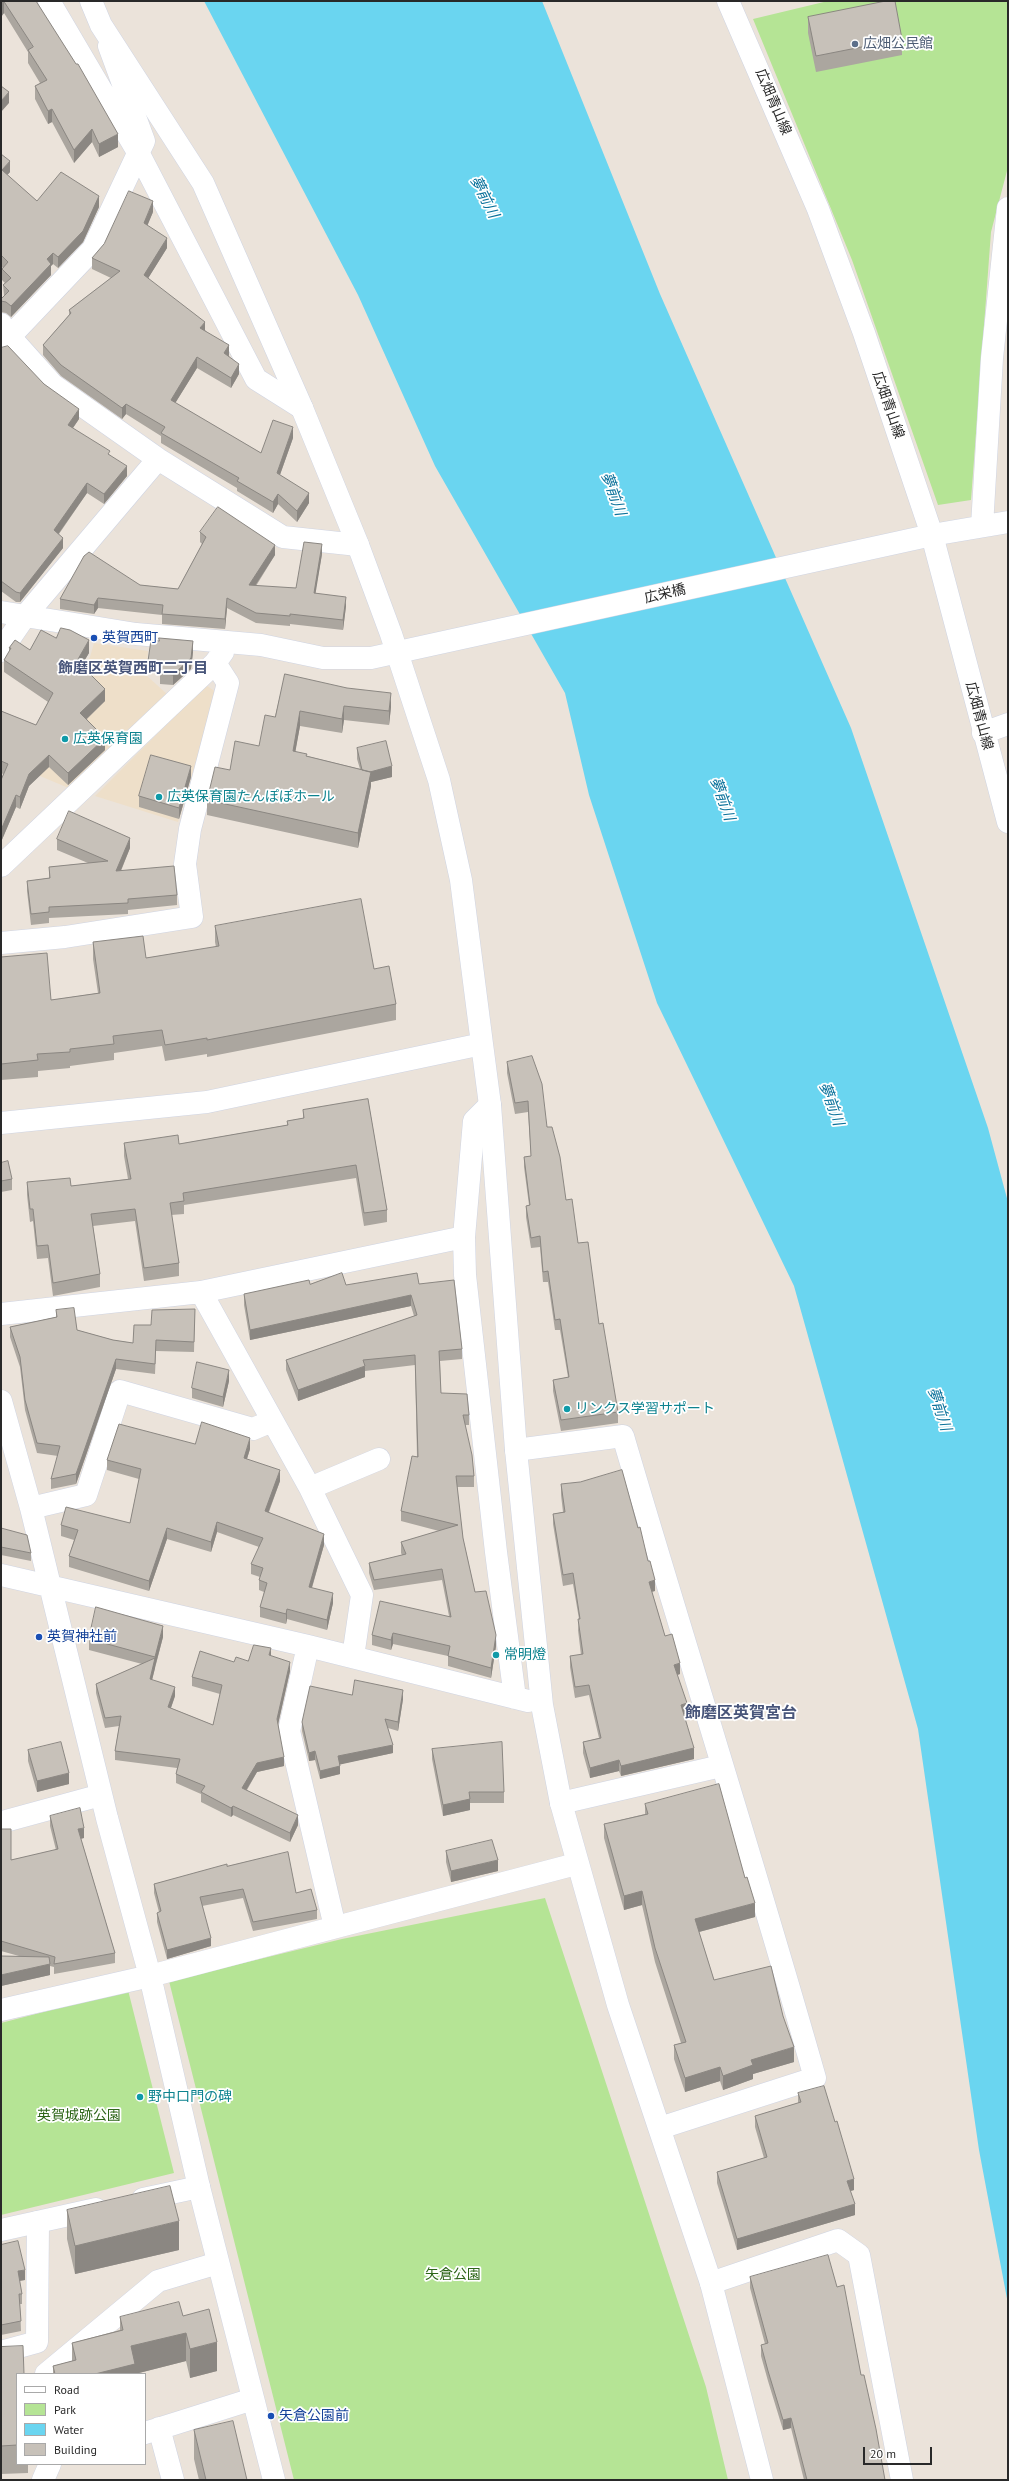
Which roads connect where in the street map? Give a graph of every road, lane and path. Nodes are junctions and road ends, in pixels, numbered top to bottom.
1 (49, 1) edge
2 (91, 1) edge
3 (728, 1) edge
4 (101, 25) junction
5 (139, 154) junction
6 (1008, 208) edge
7 (4, 336) edge
8 (302, 408) junction
9 (158, 459) junction
10 (1008, 522) edge
11 (982, 526) junction
12 (932, 534) junction
13 (358, 545) junction
14 (1, 612) edge
15 (25, 616) junction
16 (231, 642) junction
17 (1, 651) edge
18 (398, 653) junction
19 (215, 663) junction
20 (1008, 724) edge
21 (983, 733) junction
22 (1008, 821) edge
23 (1, 866) edge
24 (1, 942) edge
25 (482, 1044) junction
26 (490, 1105) junction
27 (1, 1123) edge
28 (464, 1237) junction
29 (201, 1292) junction
30 (1, 1314) edge
31 (1, 1401) edge
32 (272, 1422) junction
33 (516, 1450) junction
34 (379, 1459) dead end
35 (310, 1488) junction
36 (31, 1508) junction
37 (1, 1575) edge
38 (50, 1586) junction
39 (308, 1646) junction
40 (353, 1657) junction
41 (515, 1698) junction
42 (542, 1705) junction
43 (721, 1766) junction
44 (102, 1795) junction
45 (561, 1804) junction
46 (2, 1822) edge
47 (576, 1864) junction
48 (335, 1927) junction
49 (150, 1976) junction
50 (1, 2010) edge
51 (660, 2128) junction
52 (199, 2187) junction
53 (38, 2222) junction
54 (1, 2230) edge
55 (218, 2263) junction
56 (711, 2283) junction
57 (1, 2352) edge
58 (47, 2373) edge
59 (253, 2399) junction
60 (152, 2430) edge
61 (50, 2465) edge
62 (43, 2480) edge
63 (173, 2480) edge
64 (274, 2480) edge
65 (762, 2480) edge
66 (902, 2480) edge

1 - 5 street
2 - 4 street
3 - 12 street, 広畑青山線
4 - 5 street
4 - 8 street
5 - 7 street
5 - 8 street
6 - 11 street
7 - 9 street
8 - 13 street
9 - 13 street
9 - 15 street
10 - 11 street, 広栄橋
11 - 12 street, 広栄橋
12 - 18 street, 広栄橋
12 - 21 street, 広畑青山線
13 - 18 street
14 - 15 street, 広栄橋
15 - 16 street, 広栄橋
15 - 17 street
16 - 18 street, 広栄橋
16 - 19 street
18 - 25 street
19 - 23 street
19 - 24 street
20 - 21 street
21 - 22 street, 広畑青山線
25 - 26 street
25 - 27 street
26 - 28 street
26 - 33 street
28 - 29 street
28 - 41 street
29 - 30 street
29 - 32 street
31 - 36 street
32 - 35 street
32 - 36 street
33 - 42 street
33 - 43 street
34 - 35 street
35 - 40 street
36 - 38 street
37 - 38 street
38 - 39 street
38 - 44 street
39 - 40 street
39 - 48 street
40 - 41 street
41 - 42 street
42 - 45 street
43 - 45 street
43 - 51 street
44 - 46 street
44 - 49 street
45 - 47 street
47 - 48 street
47 - 51 street
48 - 49 street
49 - 50 street
49 - 52 street
51 - 56 street
52 - 53 street
52 - 55 street
53 - 54 street
53 - 57 street
55 - 58 street
55 - 59 street
56 - 65 street
56 - 66 street
59 - 60 street
59 - 64 street
60 - 63 street
61 - 62 street

